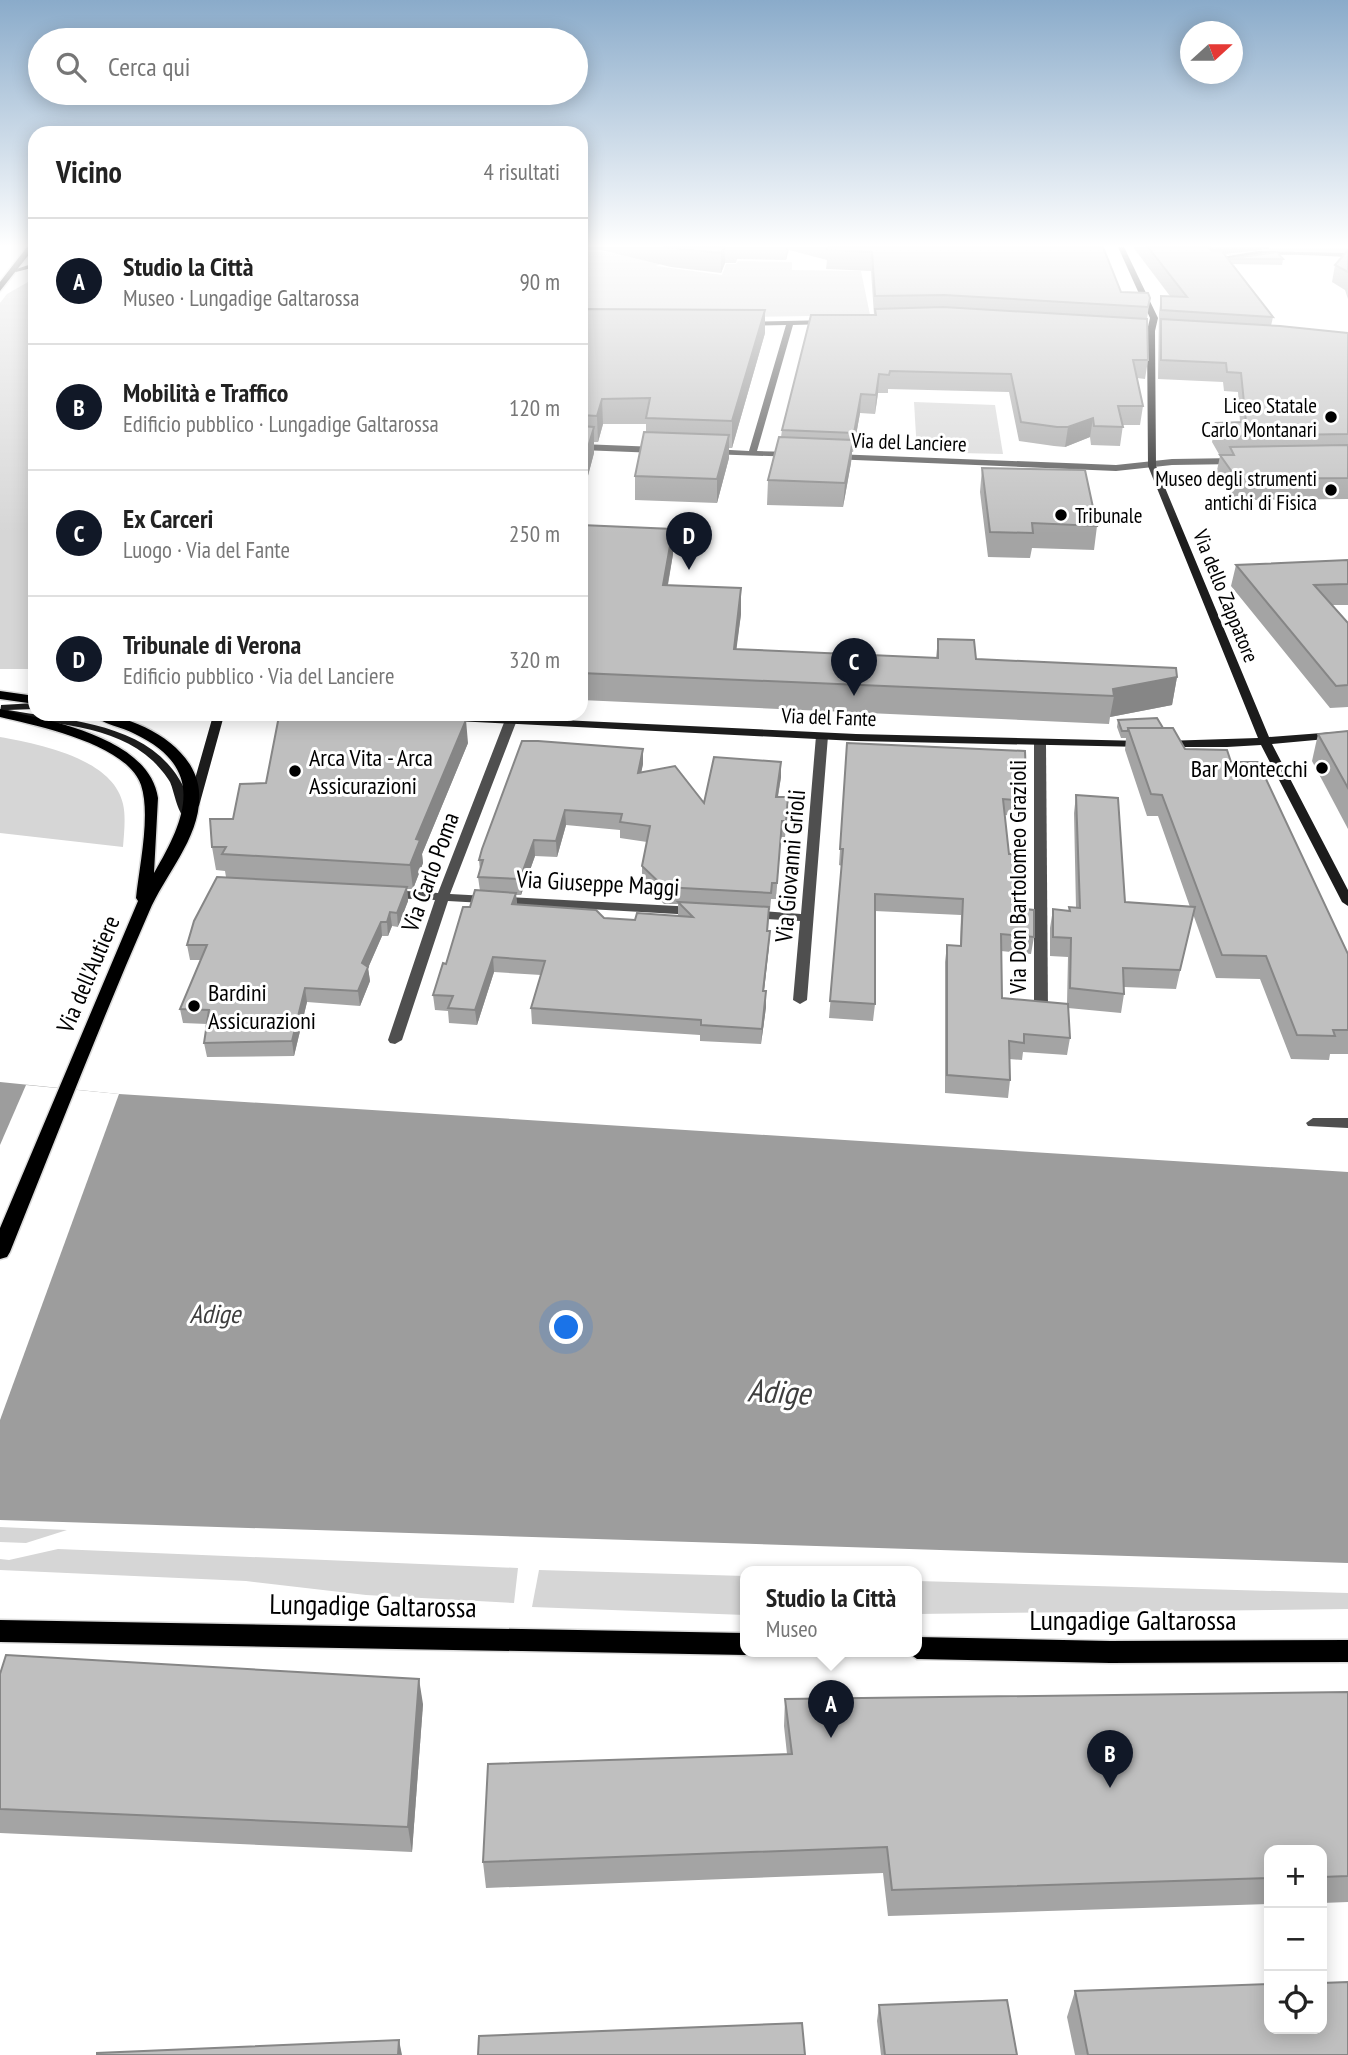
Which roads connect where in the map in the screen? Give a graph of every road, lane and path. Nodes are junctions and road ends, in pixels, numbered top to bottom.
1 (784, 343) edge
2 (1151, 343) edge
3 (588, 447) edge
4 (664, 450) edge
5 (706, 452) edge
6 (752, 454) junction
7 (808, 456) edge
8 (822, 456) edge
9 (1242, 461) edge
10 (1152, 466) junction
11 (0, 695) edge
12 (28, 703) edge
13 (28, 706) edge
14 (0, 710) edge
15 (28, 715) edge
16 (28, 719) edge
17 (0, 720) edge
18 (35, 721) edge
19 (57, 721) edge
20 (115, 721) edge
21 (217, 721) edge
22 (510, 721) edge
23 (530, 721) edge
24 (44, 724) junction
25 (1348, 734) edge
26 (822, 736) junction
27 (1265, 741) junction
28 (1040, 744) junction
29 (189, 821) junction
30 (377, 893) edge
31 (443, 896) junction
32 (1348, 902) edge
33 (143, 909) junction
34 (705, 912) edge
35 (732, 913) edge
36 (807, 918) junction
37 (800, 1000) dead end
38 (1041, 1010) edge
39 (395, 1040) dead end
40 (1312, 1123) dead end
41 (1348, 1123) edge
42 (0, 1252) edge
43 (0, 1631) edge
44 (740, 1644) edge
45 (922, 1648) edge
46 (1348, 1651) edge

1 - 6 street
2 - 10 street
3 - 4 street
5 - 6 street
6 - 7 street
8 - 10 street, Via del Lanciere
9 - 10 street, Via del Lanciere
10 - 27 street, Via dello Zappatore
11 - 12 main road
13 - 14 street
14 - 15 street
14 - 16 main road, Via dell'Autiere
17 - 24 street
18 - 24 main road, Via dell'Autiere
19 - 29 street
20 - 29 main road, Via dell'Autiere
21 - 29 street, Via dell'Autiere
22 - 31 street, Via Carlo Poma
23 - 26 street, Via del Fante
24 - 33 main road, Via dell'Autiere
25 - 27 street, Via del Fante
26 - 28 street, Via del Fante
26 - 36 street, Via Giovanni Grioli
27 - 28 street, Via del Fante
27 - 32 street, Via dello Zappatore
28 - 38 street, Via Don Bartolomeo Grazioli
29 - 33 main road, Via dell'Autiere
30 - 31 street, Via Giuseppe Maggi
31 - 34 street, Via Giuseppe Maggi
31 - 39 street, Via Carlo Poma
33 - 42 main road, Via dell'Autiere
35 - 36 street
36 - 37 street, Via Giovanni Grioli
40 - 41 street
43 - 44 main road, Lungadige Galtarossa
45 - 46 main road, Lungadige Galtarossa

